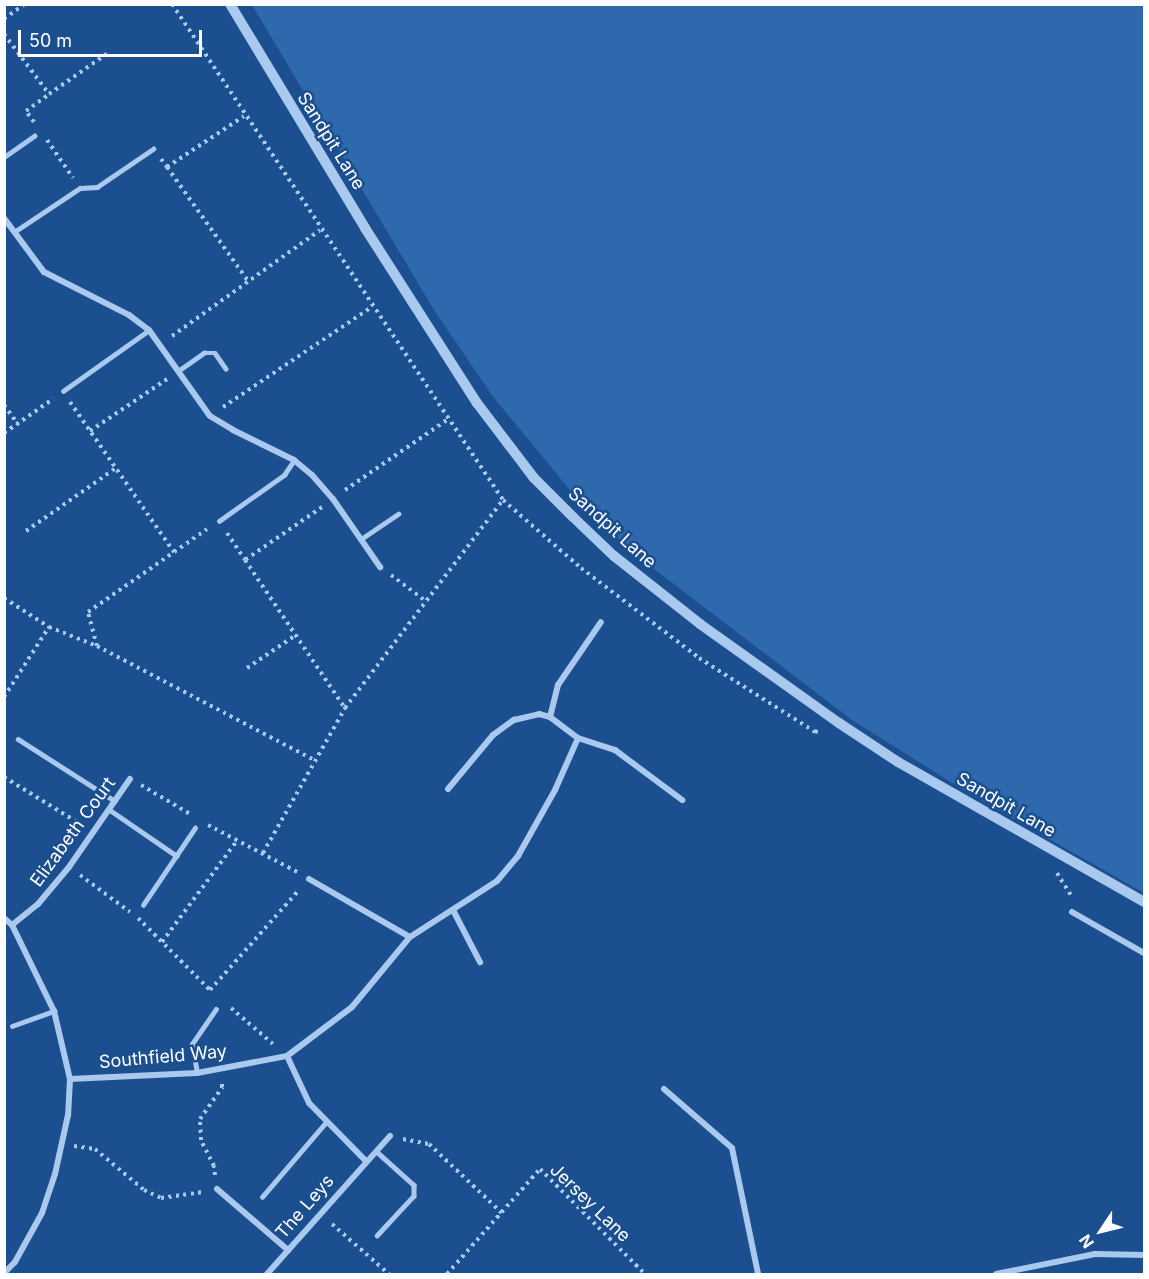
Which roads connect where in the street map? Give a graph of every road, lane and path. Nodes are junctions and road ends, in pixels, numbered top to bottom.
1 (25, 4) edge
2 (230, 4) edge
3 (4, 19) edge
4 (4, 34) edge
5 (108, 53) dead end
6 (245, 116) dead end
7 (34, 136) dead end
8 (153, 148) joint
9 (4, 157) edge
10 (167, 167) junction
11 (4, 218) edge
12 (320, 230) dead end
13 (14, 232) junction
14 (248, 281) junction
15 (372, 307) dead end
16 (148, 330) junction
17 (159, 346) junction
18 (226, 369) dead end
19 (178, 371) junction
20 (63, 392) junction
21 (4, 405) edge
22 (210, 416) junction
23 (447, 420) dead end
24 (18, 424) junction
25 (90, 431) junction
26 (4, 433) edge
27 (294, 460) junction
28 (116, 468) junction
29 (333, 499) junction
30 (502, 500) dead end
31 (398, 514) dead end
32 (219, 521) junction
33 (26, 531) dead end
34 (361, 539) junction
35 (174, 552) junction
36 (245, 560) junction
37 (380, 567) joint
38 (6, 599) edge
39 (427, 602) junction
40 (4, 606) edge
41 (602, 622) dead end
42 (49, 627) junction
43 (296, 635) junction
44 (97, 646) junction
45 (247, 668) dead end
46 (4, 697) edge
47 (345, 708) junction
48 (550, 717) junction
49 (578, 738) junction
50 (18, 739) dead end
51 (316, 761) junction
52 (4, 777) edge
53 (130, 779) joint
54 (448, 789) dead end
55 (115, 801) junction
56 (682, 801) dead end
57 (110, 810) junction
58 (195, 828) dead end
59 (94, 833) junction
60 (236, 842) junction
61 (262, 853) junction
62 (177, 856) junction
63 (1061, 857) junction
64 (69, 867) junction
65 (309, 879) junction
66 (1144, 902) edge
67 (143, 906) dead end
68 (453, 910) junction
69 (1072, 912) joint
70 (4, 918) edge
71 (12, 925) junction
72 (410, 937) junction
73 (162, 942) junction
74 (1144, 953) edge
75 (480, 962) dead end
76 (210, 990) junction
77 (216, 996) dead end
78 (223, 1001) dead end
79 (216, 1009) dead end
80 (54, 1011) junction
81 (12, 1026) dead end
82 (287, 1056) junction
83 (223, 1069) junction
84 (197, 1073) junction
85 (70, 1079) junction
86 (664, 1089) dead end
87 (326, 1122) junction
88 (390, 1136) joint
89 (61, 1144) junction
90 (376, 1151) junction
91 (366, 1161) junction
92 (217, 1189) junction
93 (262, 1197) dead end
94 (320, 1213) junction
95 (502, 1213) junction
96 (377, 1236) dead end
97 (288, 1250) junction
98 (1144, 1255) edge
99 (4, 1273) edge
100 (267, 1275) edge
101 (389, 1275) edge
102 (447, 1275) edge
103 (645, 1275) edge
104 (758, 1275) edge
105 (996, 1275) edge

1 - 3 path
2 - 63 street, Sandpit Lane
4 - 5 path
6 - 10 path
7 - 9 lane
8 - 10 path
8 - 13 lane
10 - 14 path
11 - 13 street
12 - 14 path
13 - 16 street
14 - 17 path
15 - 22 path
16 - 17 street
16 - 20 lane
17 - 19 street
18 - 19 lane
19 - 22 street
19 - 25 path
20 - 24 path
20 - 25 path
21 - 24 path
22 - 27 street
23 - 29 path
24 - 26 path
25 - 28 path
27 - 29 street
27 - 32 lane
28 - 33 path
28 - 35 path
29 - 34 street
29 - 36 path
30 - 39 path
31 - 34 lane
32 - 35 path
32 - 36 path
34 - 37 street
35 - 44 path
36 - 43 path
37 - 39 path
38 - 40 path
38 - 42 path
39 - 47 path
41 - 48 street
42 - 44 path
42 - 46 path
43 - 45 path
43 - 47 path
44 - 51 path
47 - 51 path
48 - 49 street
48 - 54 street
49 - 56 street
49 - 68 street, Southfield Way
50 - 55 lane
51 - 61 path
52 - 59 path
53 - 55 street, Elizabeth Court
53 - 60 path
55 - 57 street, Elizabeth Court
57 - 59 street, Elizabeth Court
57 - 62 lane
58 - 62 lane
59 - 64 street, Elizabeth Court
60 - 61 path
60 - 73 path
61 - 65 path
62 - 67 lane
63 - 66 street, Sandpit Lane
63 - 69 path
64 - 71 street, Elizabeth Court
64 - 73 path
65 - 72 street
65 - 76 path
68 - 72 street, Southfield Way
68 - 75 street
69 - 74 street
70 - 71 street
71 - 80 street
72 - 82 street, Southfield Way
73 - 76 path
76 - 77 path
78 - 82 path
79 - 84 lane
80 - 81 lane
80 - 85 street
82 - 83 street, Southfield Way
82 - 87 street
83 - 84 street, Southfield Way
83 - 92 path
84 - 85 street, Southfield Way
85 - 89 street
86 - 104 street
87 - 91 street
87 - 93 lane
88 - 90 street, The Leys
88 - 95 path
89 - 92 path
89 - 99 street
90 - 91 street, The Leys
90 - 96 lane
91 - 94 street, The Leys
92 - 97 street
94 - 97 street, The Leys
94 - 101 path
95 - 102 path, Jersey Lane
95 - 103 path, Jersey Lane
97 - 100 street, The Leys
98 - 105 street

